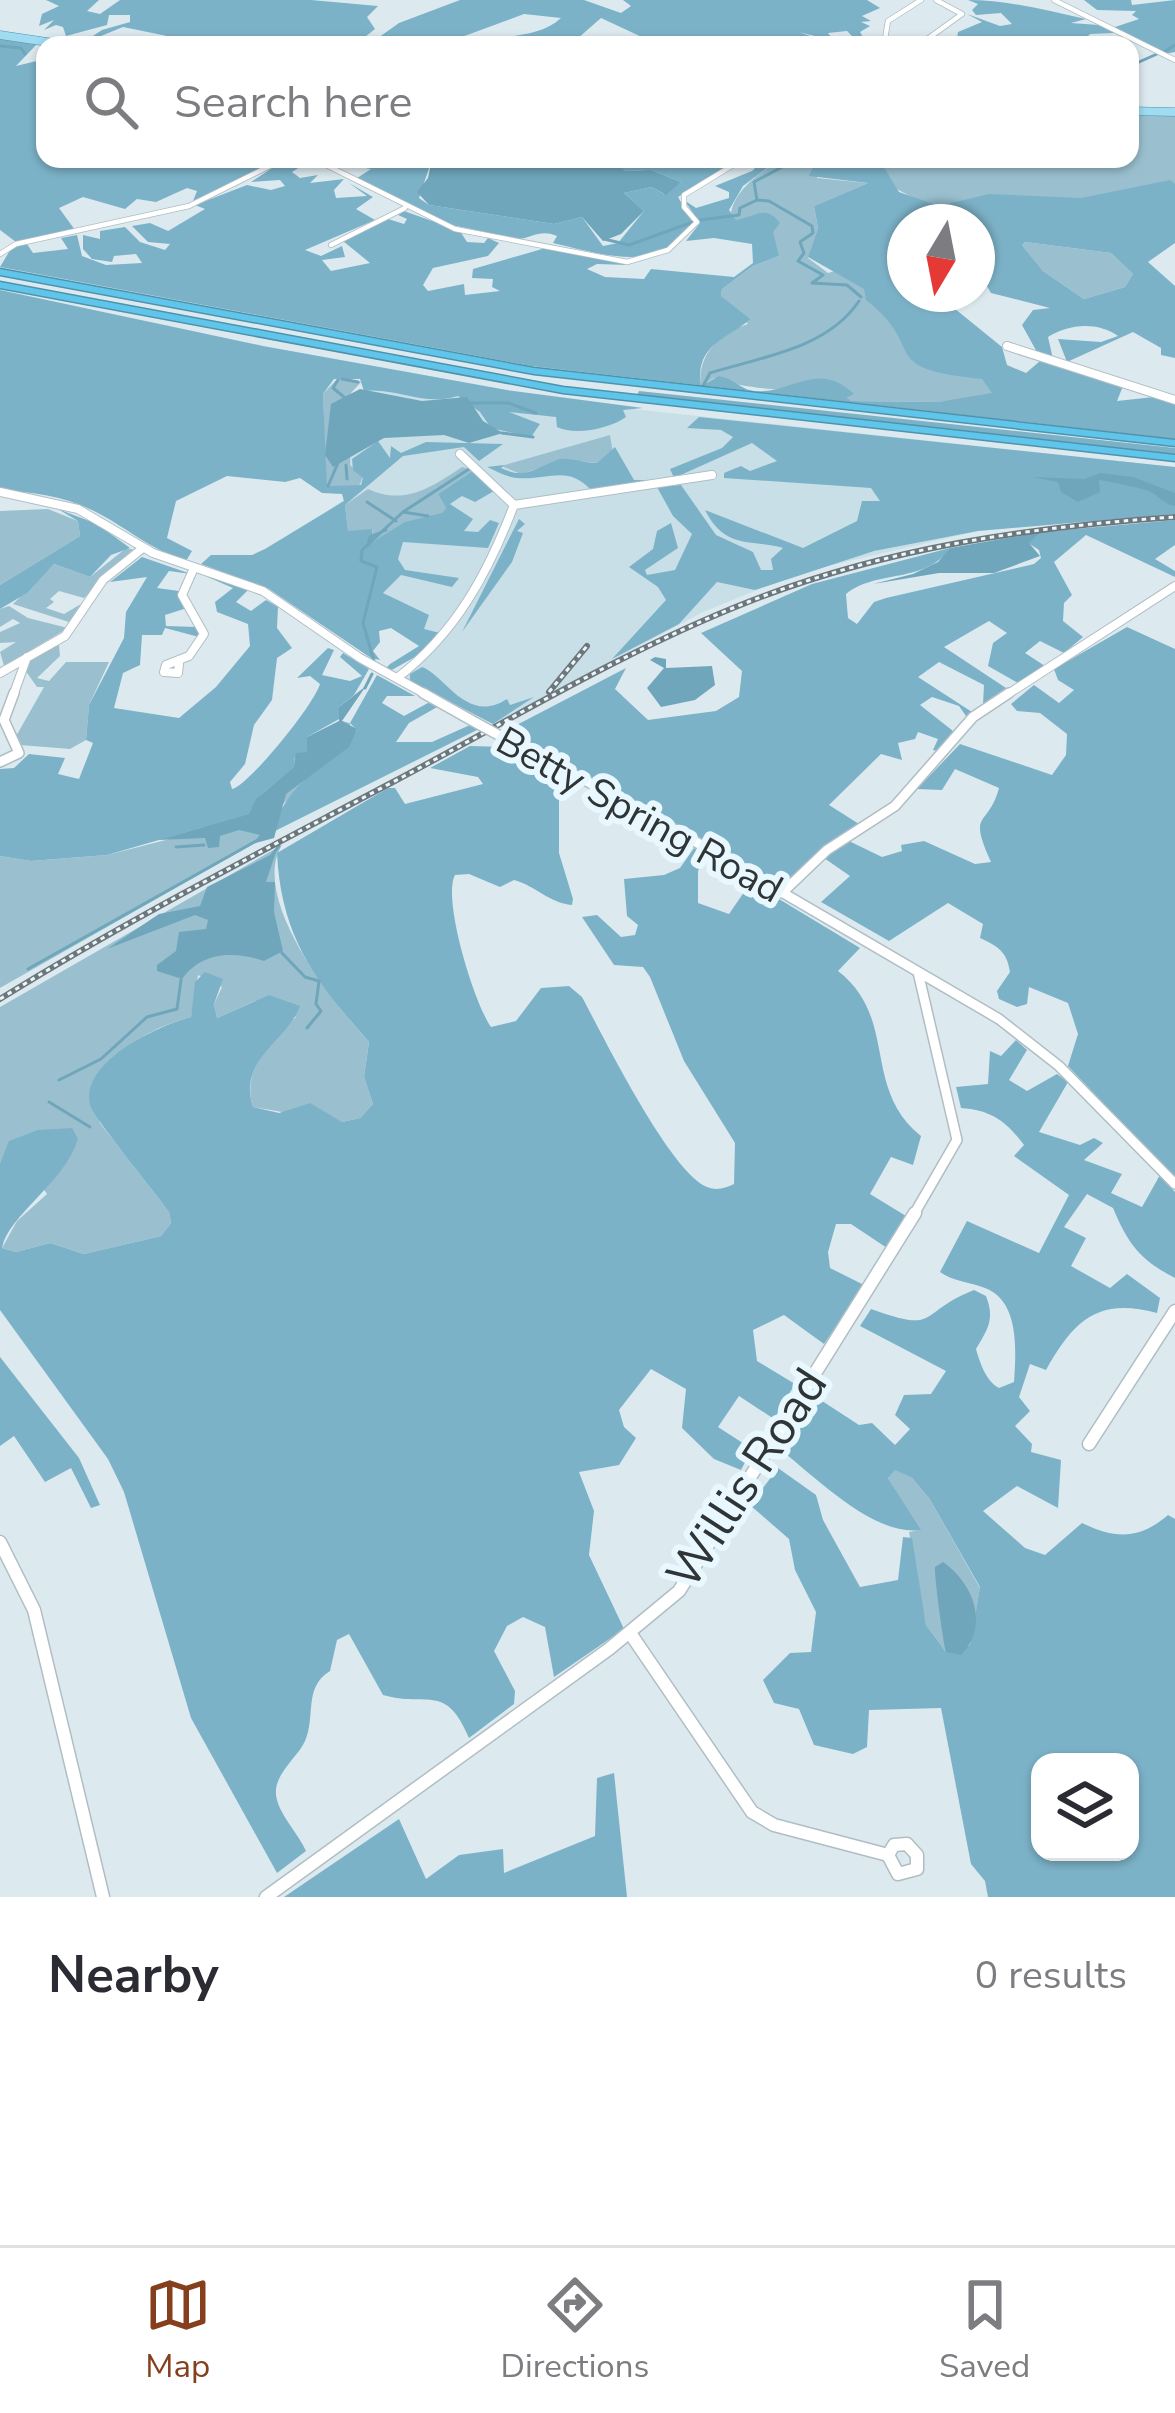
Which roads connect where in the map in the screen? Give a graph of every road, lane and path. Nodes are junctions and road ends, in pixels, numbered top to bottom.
1 (921, 0) edge
2 (936, 0) edge
3 (1054, 0) edge
4 (0, 35) edge
5 (886, 36) edge
6 (931, 36) edge
7 (1127, 36) edge
8 (36, 40) edge
9 (1139, 42) edge
10 (1175, 60) edge
11 (1139, 111) edge
12 (1175, 112) edge
13 (269, 168) edge
14 (331, 168) edge
15 (728, 168) edge
16 (405, 208) junction
17 (331, 245) dead end
18 (0, 254) edge
19 (0, 272) edge
20 (0, 285) edge
21 (1007, 346) dead end
22 (1175, 400) edge
23 (1175, 443) edge
24 (460, 454) dead end
25 (1175, 458) edge
26 (712, 475) dead end
27 (0, 495) edge
28 (514, 505) junction
29 (143, 548) junction
30 (194, 568) junction
31 (1175, 586) edge
32 (27, 657) junction
33 (179, 664) dead end
34 (0, 673) edge
35 (397, 678) junction
36 (0, 762) edge
37 (782, 893) junction
38 (918, 971) junction
39 (1175, 1184) edge
40 (1175, 1310) edge
41 (1089, 1444) dead end
42 (0, 1542) edge
43 (630, 1633) junction
44 (888, 1856) dead end
45 (103, 1897) edge
46 (266, 1897) edge

1 - 5 street
2 - 6 street
3 - 7 street
4 - 8 main road
9 - 10 street
11 - 12 main road
13 - 18 street
14 - 16 street
15 - 16 street
16 - 17 street
19 - 23 highway
20 - 25 highway
21 - 22 street
24 - 28 street
26 - 28 street
27 - 29 street, Betty Spring Road
28 - 35 street
29 - 30 street, Betty Spring Road
29 - 32 street
30 - 33 street
30 - 35 street, Betty Spring Road
31 - 37 street
32 - 34 street
32 - 36 street
35 - 37 street, Betty Spring Road, bridge
37 - 38 street, Betty Spring Road
38 - 39 street, Betty Spring Road
38 - 43 street, Willis Road
40 - 41 street
42 - 45 street
43 - 44 street
43 - 46 street, Willis Road

